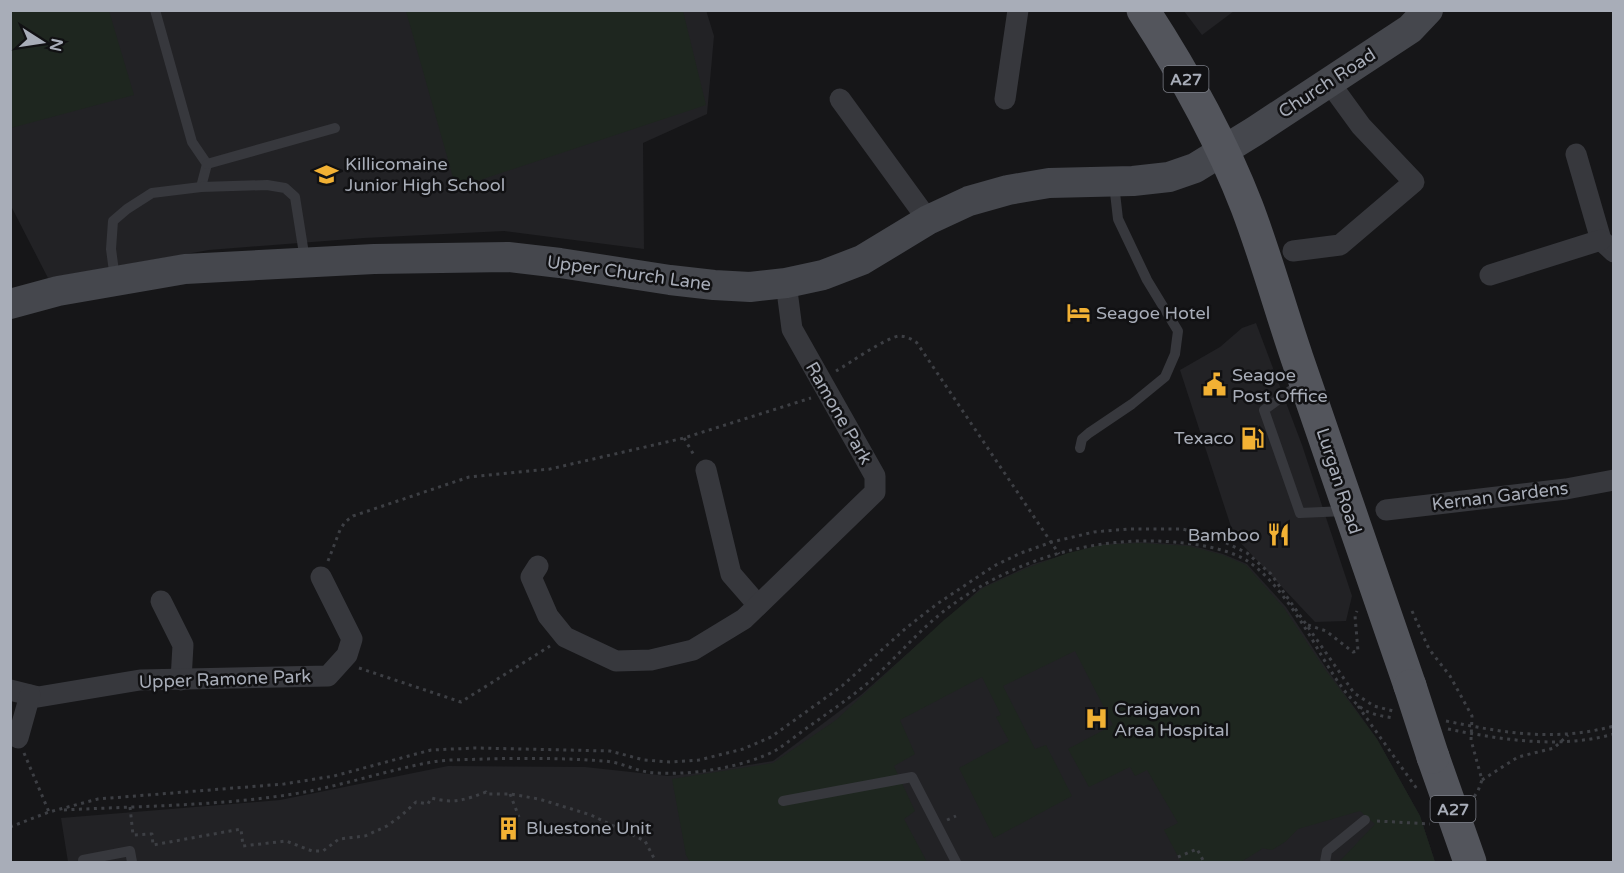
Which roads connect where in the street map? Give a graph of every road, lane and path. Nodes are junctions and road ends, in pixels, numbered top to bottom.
1 (155, 10) edge
2 (1018, 10) edge
3 (1143, 10) edge
4 (1428, 10) edge
5 (1329, 82) junction
6 (840, 99) dead end
7 (1005, 99) dead end
8 (335, 128) dead end
9 (1223, 151) junction
10 (1576, 154) dead end
11 (207, 164) junction
12 (1114, 181) junction
13 (201, 188) junction
14 (928, 220) junction
15 (1607, 246) edge
16 (1293, 251) dead end
17 (306, 262) junction
18 (1490, 275) dead end
19 (115, 280) junction
20 (786, 283) junction
21 (10, 304) edge
22 (1305, 380) junction
23 (823, 387) junction
24 (1080, 448) dead end
25 (706, 470) dead end
26 (1614, 480) edge
27 (1348, 510) junction
28 (1386, 510) dead end
29 (1052, 542) junction
30 (1059, 554) junction
31 (538, 566) dead end
32 (321, 577) joint
33 (160, 601) dead end
34 (758, 605) junction
35 (1411, 608) dead end
36 (1358, 609) dead end
37 (1305, 625) junction
38 (565, 637) junction
39 (340, 662) junction
40 (181, 680) junction
41 (20, 693) edge
42 (1354, 693) junction
43 (1402, 699) junction
44 (1356, 703) junction
45 (1400, 719) dead end
46 (1439, 720) dead end
47 (1471, 726) junction
48 (1614, 726) edge
49 (1471, 733) junction
50 (1569, 734) junction
51 (1614, 734) edge
52 (18, 738) joint
53 (1437, 742) junction
54 (1562, 742) junction
55 (1482, 780) junction
56 (1417, 789) dead end
57 (510, 794) junction
58 (783, 801) dead end
59 (130, 807) junction
60 (56, 810) junction
61 (49, 812) junction
62 (519, 817) dead end
63 (1443, 819) junction
64 (1365, 820) joint
65 (10, 827) edge
66 (1178, 857) dead end
67 (82, 860) dead end
68 (132, 862) edge
69 (656, 862) edge
70 (956, 862) edge
71 (1204, 862) edge
72 (1325, 862) edge
73 (1470, 862) edge

1 - 11 lane
2 - 7 street
3 - 9 main road, Lurgan Road / A27
4 - 5 street, Church Road
5 - 9 street, Church Road
5 - 16 street
6 - 14 street
8 - 11 lane
9 - 12 street, Upper Church Lane
9 - 22 main road, Lurgan Road / A27
10 - 15 street
11 - 13 lane
12 - 14 street, Upper Church Lane
12 - 24 lane
13 - 17 lane
13 - 19 lane
14 - 20 street, Upper Church Lane
15 - 18 street
17 - 19 street, Upper Church Lane
17 - 20 street, Upper Church Lane
19 - 21 street, Upper Church Lane
20 - 23 street, Ramone Park
22 - 27 main road, Lurgan Road / A27
22 - 27 lane
23 - 29 path
23 - 32 path
23 - 34 street, Ramone Park
25 - 34 street
26 - 28 street, Kernan Gardens
27 - 43 main road, Lurgan Road / A27
29 - 30 path
29 - 37 path
29 - 60 path
30 - 37 path
30 - 59 path
31 - 38 street, Ramone Park
32 - 39 street
33 - 40 street
34 - 38 street, Ramone Park
35 - 47 path
36 - 37 path
37 - 42 path
37 - 44 path
38 - 39 path
39 - 40 street, Upper Ramone Park
40 - 41 street, Upper Ramone Park
41 - 52 street
42 - 43 path
42 - 44 path
43 - 53 main road, Lurgan Road / A27, bridge
44 - 45 path
44 - 56 path
46 - 47 path
47 - 49 path
47 - 50 path
48 - 50 path
49 - 53 path
49 - 54 path
49 - 55 path
50 - 54 path
51 - 54 path
52 - 61 path
53 - 63 main road, Lurgan Road / A27
54 - 55 path
55 - 63 path
57 - 59 path
57 - 62 path
57 - 69 path
58 - 70 lane
59 - 60 path
60 - 61 path
61 - 65 path
63 - 64 path
63 - 73 main road, Lurgan Road / A27
64 - 72 lane
66 - 71 path
67 - 68 lane

